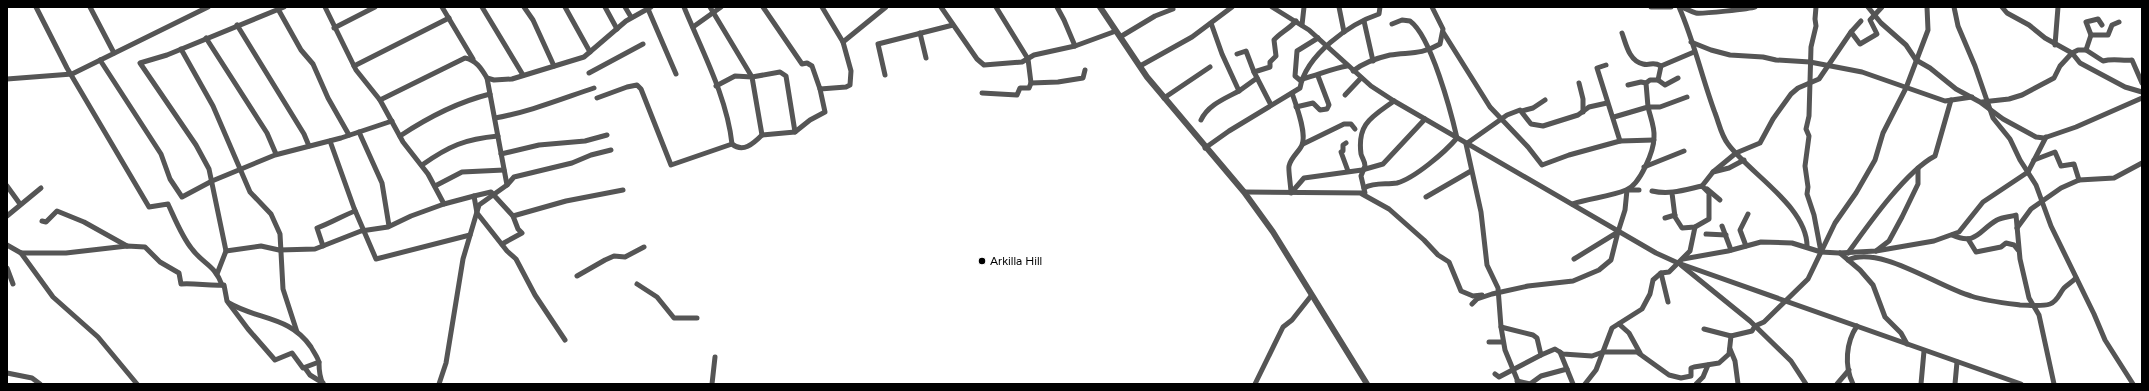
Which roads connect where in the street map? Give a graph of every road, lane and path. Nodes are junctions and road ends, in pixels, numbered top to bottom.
1 (36, 7) edge
2 (90, 7) edge
3 (208, 7) edge
4 (284, 7) edge
5 (325, 7) edge
6 (375, 7) edge
7 (442, 7) edge
8 (482, 7) edge
9 (524, 7) edge
10 (565, 7) edge
11 (605, 7) edge
12 (625, 7) edge
13 (684, 7) edge
14 (710, 7) edge
15 (721, 7) edge
16 (764, 7) edge
17 (822, 7) edge
18 (886, 7) edge
19 (942, 7) edge
20 (996, 7) edge
21 (1057, 7) edge
22 (1100, 7) edge
23 (1232, 7) edge
24 (1272, 7) edge
25 (1304, 7) edge
26 (1339, 7) edge
27 (1380, 7) edge
28 (1432, 7) edge
29 (1651, 7) edge
30 (1671, 7) edge
31 (1680, 7) edge
32 (1755, 7) edge
33 (1816, 7) edge
34 (1868, 7) edge
35 (1882, 7) edge
36 (1927, 7) edge
37 (1954, 7) edge
38 (2002, 7) edge
39 (2058, 7) edge
40 (649, 8) edge
41 (1174, 8) edge
42 (278, 9) junction
43 (878, 9) edge
44 (714, 13) junction
45 (1874, 14) junction
46 (631, 17) junction
47 (449, 18) junction
48 (1296, 21) junction
49 (1364, 21) junction
50 (1861, 21) dead end
51 (2119, 22) dead end
52 (1211, 23) junction
53 (1392, 24) dead end
54 (237, 25) junction
55 (953, 25) junction
56 (1302, 25) junction
57 (2102, 25) dead end
58 (693, 27) junction
59 (334, 28) junction
60 (617, 28) junction
61 (1116, 31) junction
62 (1344, 32) junction
63 (1443, 32) junction
64 (1851, 32) junction
65 (920, 33) junction
66 (1622, 33) dead end
67 (2091, 35) junction
68 (1120, 37) junction
69 (206, 38) junction
70 (1318, 38) junction
71 (843, 42) junction
72 (1691, 42) junction
73 (643, 44) dead end
74 (2055, 45) junction
75 (1075, 46) junction
76 (1327, 46) junction
77 (181, 49) junction
78 (1428, 49) junction
79 (2086, 50) junction
80 (590, 52) junction
81 (1694, 52) junction
82 (114, 53) junction
83 (2072, 53) junction
84 (1237, 54) dead end
85 (926, 58) dead end
86 (1028, 59) junction
87 (100, 60) junction
88 (473, 60) junction
89 (1916, 60) junction
90 (1373, 61) junction
91 (1810, 62) junction
92 (1606, 65) dead end
93 (1828, 65) junction
94 (354, 66) junction
95 (554, 66) junction
96 (1140, 66) junction
97 (1347, 66) junction
98 (1661, 66) junction
99 (1210, 67) dead end
100 (1085, 70) dead end
101 (1353, 71) junction
102 (1254, 72) junction
103 (589, 73) dead end
104 (72, 74) junction
105 (676, 74) dead end
106 (523, 75) junction
107 (884, 75) dead end
108 (1318, 76) junction
109 (752, 77) junction
110 (487, 78) junction
111 (1257, 78) junction
112 (1361, 78) junction
113 (1678, 78) dead end
114 (7, 79) edge
115 (1302, 80) junction
116 (1658, 80) junction
117 (1031, 83) junction
118 (1579, 83) dead end
119 (1646, 83) junction
120 (2142, 83) edge
121 (1810, 84) junction
122 (1628, 85) dead end
123 (716, 86) junction
124 (594, 88) dead end
125 (1906, 88) junction
126 (820, 89) junction
127 (1239, 91) junction
128 (2142, 92) edge
129 (982, 93) dead end
130 (1292, 93) junction
131 (490, 94) junction
132 (1345, 95) dead end
133 (1687, 97) dead end
134 (1972, 97) junction
135 (597, 98) dead end
136 (1164, 98) junction
137 (2142, 98) edge
138 (380, 100) junction
139 (1544, 100) dead end
140 (1951, 100) junction
141 (1394, 101) junction
142 (1608, 102) junction
143 (1983, 102) junction
144 (1271, 105) junction
145 (1296, 107) junction
146 (1648, 107) junction
147 (1989, 108) junction
148 (1522, 111) junction
149 (1583, 112) junction
150 (1614, 117) junction
151 (495, 118) junction
152 (1425, 119) junction
153 (1201, 120) dead end
154 (1501, 120) junction
155 (392, 121) junction
156 (1355, 129) dead end
157 (359, 132) junction
158 (795, 132) junction
159 (607, 134) dead end
160 (349, 135) junction
161 (762, 135) junction
162 (400, 136) junction
163 (498, 136) junction
164 (2046, 137) junction
165 (1457, 138) junction
166 (1654, 140) junction
167 (330, 141) junction
168 (1620, 141) junction
169 (1346, 143) dead end
170 (732, 144) junction
171 (1302, 144) junction
172 (1466, 144) junction
173 (309, 146) junction
174 (1205, 148) junction
175 (611, 150) dead end
176 (1684, 151) dead end
177 (1736, 153) junction
178 (276, 154) junction
179 (501, 154) junction
180 (1744, 160) junction
181 (2034, 160) junction
182 (2142, 163) edge
183 (422, 165) junction
184 (1644, 167) junction
185 (1918, 168) junction
186 (240, 169) junction
187 (504, 170) junction
188 (1362, 170) junction
189 (1348, 171) junction
190 (1471, 171) junction
191 (1714, 172) junction
192 (2028, 172) junction
193 (2079, 180) junction
194 (212, 181) junction
195 (507, 185) junction
196 (7, 186) edge
197 (435, 186) junction
198 (1705, 187) junction
199 (41, 188) dead end
200 (1364, 188) junction
201 (623, 190) dead end
202 (1627, 190) junction
203 (1639, 190) dead end
204 (1652, 191) dead end
205 (1244, 192) junction
206 (1291, 193) junction
207 (1672, 193) junction
208 (1362, 194) junction
209 (474, 196) junction
210 (493, 196) junction
211 (1426, 197) dead end
212 (1720, 200) dead end
213 (2041, 200) junction
214 (20, 204) junction
215 (444, 204) junction
216 (1572, 204) junction
217 (355, 211) junction
218 (477, 213) junction
219 (1748, 214) dead end
220 (1675, 215) junction
221 (7, 216) edge
222 (513, 216) junction
223 (1665, 218) dead end
224 (42, 222) dead end
225 (389, 226) junction
226 (1722, 226) dead end
227 (1695, 227) junction
228 (2017, 228) junction
229 (363, 231) junction
230 (1618, 232) junction
231 (1706, 234) dead end
232 (470, 235) junction
233 (1726, 235) junction
234 (1952, 235) junction
235 (1968, 239) junction
236 (502, 244) junction
237 (7, 245) edge
238 (127, 246) junction
239 (324, 246) junction
240 (1746, 246) junction
241 (644, 247) dead end
242 (1807, 247) junction
243 (281, 250) junction
244 (1731, 250) junction
245 (226, 251) junction
246 (1876, 251) junction
247 (2019, 251) junction
248 (1821, 252) junction
249 (21, 253) junction
250 (1840, 253) junction
251 (1848, 253) junction
252 (1574, 259) dead end
253 (1848, 260) junction
254 (1680, 261) junction
255 (7, 268) edge
256 (1661, 273) junction
257 (217, 274) junction
258 (577, 276) dead end
259 (2076, 278) junction
260 (13, 284) dead end
261 (637, 284) dead end
262 (222, 285) junction
263 (1499, 292) junction
264 (1311, 296) junction
265 (227, 301) junction
266 (1668, 302) dead end
267 (1786, 302) junction
268 (1472, 304) dead end
269 (2035, 306) junction
270 (697, 318) dead end
271 (1619, 324) junction
272 (1755, 326) junction
273 (1857, 326) junction
274 (1501, 327) junction
275 (1704, 329) dead end
276 (297, 332) junction
277 (1731, 336) junction
278 (565, 340) dead end
279 (1489, 342) dead end
280 (1503, 342) junction
281 (1907, 344) junction
282 (1730, 349) junction
283 (1924, 351) junction
284 (1560, 352) junction
285 (1603, 352) junction
286 (1641, 354) junction
287 (1541, 355) junction
288 (715, 357) dead end
289 (319, 362) junction
290 (1957, 362) junction
291 (1708, 365) junction
292 (305, 368) junction
293 (1511, 369) junction
294 (1567, 369) junction
295 (1849, 370) junction
296 (7, 373) edge
297 (1495, 374) dead end
298 (1518, 383) edge
299 (40, 384) edge
300 (137, 384) edge
301 (323, 384) edge
302 (439, 384) edge
303 (712, 384) edge
304 (1255, 384) edge
305 (1367, 384) edge
306 (1530, 384) edge
307 (1573, 384) edge
308 (1585, 384) edge
309 (1696, 384) edge
310 (1738, 384) edge
311 (1806, 384) edge
312 (1836, 384) edge
313 (1853, 384) edge
314 (1921, 384) edge
315 (1955, 384) edge
316 (2020, 384) edge
317 (2054, 384) edge
318 (2133, 384) edge

1 - 104 street
2 - 82 street
3 - 82 street
4 - 42 street
5 - 59 street
6 - 59 street
7 - 47 street
8 - 106 street
9 - 95 street
10 - 80 street
11 - 60 street
12 - 46 street
13 - 58 street
14 - 44 street
15 - 44 street
16 - 126 street
17 - 71 street
18 - 43 street
19 - 55 street
20 - 86 street
21 - 75 street
22 - 61 street
23 - 52 street
24 - 48 street
25 - 56 street
26 - 62 street
27 - 49 street
28 - 63 street
29 - 30 street
31 - 32 street
31 - 72 street
33 - 91 street
34 - 45 street
35 - 45 street
36 - 89 street
37 - 143 street
38 - 74 street
39 - 74 street
40 - 46 street
40 - 105 street
41 - 68 street
42 - 54 street
42 - 160 street
43 - 71 street
44 - 58 street
44 - 109 street
45 - 64 street
45 - 89 street
46 - 60 street
47 - 88 street
47 - 94 street
48 - 56 street
48 - 102 street
49 - 62 street
49 - 90 street
50 - 64 street
51 - 67 street
52 - 96 street
52 - 127 street
53 - 78 street
54 - 69 street
54 - 173 street
55 - 65 street
55 - 86 street
56 - 70 street
57 - 67 street
58 - 123 street
59 - 94 street
60 - 80 street
61 - 68 street
61 - 75 street
62 - 76 street
63 - 78 street
63 - 154 street
64 - 93 street
65 - 85 street
65 - 107 street
66 - 98 street
67 - 79 street
68 - 96 street
69 - 77 street
69 - 178 street
70 - 76 street
70 - 115 street
71 - 126 street
72 - 81 street
72 - 91 street
73 - 103 street
74 - 83 street
75 - 86 street
76 - 97 street
76 - 115 street
77 - 186 street
77 - 194 street
78 - 90 street
78 - 165 street
79 - 83 street
79 - 120 street
80 - 95 street
81 - 98 street
81 - 177 street
82 - 87 street
83 - 128 street
83 - 143 street
84 - 102 street
86 - 117 street
87 - 104 street
87 - 194 street
88 - 110 street
88 - 138 street
89 - 125 street
89 - 134 street
90 - 101 street
91 - 93 street
91 - 121 street
92 - 142 street
93 - 121 street
93 - 125 street
94 - 138 street
95 - 106 street
96 - 136 street
97 - 101 street
97 - 108 street
98 - 116 street
99 - 136 street
100 - 117 street
101 - 112 street
102 - 111 street
104 - 114 street
104 - 257 street
106 - 110 street
108 - 115 street
108 - 145 street
109 - 123 street
109 - 158 street
109 - 161 street
110 - 131 street
111 - 127 street
111 - 144 street
112 - 132 street
112 - 141 street
113 - 116 street
115 - 130 street
116 - 119 street
117 - 129 street
118 - 149 street
119 - 122 street
119 - 146 street
121 - 177 street
121 - 248 street
123 - 170 street
124 - 151 street
125 - 140 street
125 - 248 street
126 - 158 street
127 - 153 street
130 - 144 street
130 - 145 street
131 - 151 street
131 - 162 street
133 - 146 street
134 - 140 street
134 - 143 street
135 - 170 street
136 - 174 street
137 - 164 street
138 - 155 street
139 - 148 street
140 - 185 street
141 - 152 street
141 - 188 street
142 - 149 street
142 - 150 street
143 - 147 street
144 - 174 street
145 - 171 street
146 - 150 street
146 - 166 street
147 - 164 street
147 - 192 street
148 - 149 street
148 - 154 street
150 - 168 street
151 - 163 street
152 - 165 street
152 - 188 street
154 - 168 street
154 - 172 street
155 - 157 street
155 - 162 street
156 - 171 street
157 - 160 street
157 - 225 street
158 - 161 street
159 - 179 street
160 - 167 street
161 - 170 street
162 - 183 street
163 - 179 street
163 - 183 street
164 - 181 street
165 - 172 street
165 - 200 street
166 - 168 street
166 - 184 street
167 - 173 street
167 - 217 street
169 - 189 street
171 - 206 street
172 - 190 street
172 - 216 street
173 - 178 street
174 - 205 street
175 - 195 street
176 - 184 street
177 - 180 street
177 - 191 street
178 - 186 street
179 - 187 street
180 - 191 street
180 - 242 street
181 - 192 street
181 - 193 street
182 - 193 street
183 - 197 street
184 - 202 street
185 - 246 street
185 - 251 street
186 - 194 street
186 - 243 street
187 - 195 street
187 - 197 street
188 - 189 street
188 - 200 street
189 - 206 street
190 - 211 street
190 - 263 street
191 - 198 street
192 - 213 street
192 - 234 street
193 - 213 street
194 - 245 street
195 - 210 street
196 - 214 street
197 - 215 street
198 - 207 street
198 - 212 street
198 - 227 street
199 - 214 street
200 - 208 street
201 - 222 street
202 - 203 street
202 - 216 street
202 - 230 street
204 - 207 street
205 - 206 street
205 - 264 street
206 - 208 street
207 - 220 street
208 - 263 street
209 - 210 street
209 - 215 street
209 - 218 street
210 - 218 street
210 - 222 street
213 - 228 street
213 - 259 street
214 - 221 street
215 - 225 street
216 - 230 street
217 - 229 street
217 - 239 street
218 - 232 street
218 - 236 street
219 - 240 street
220 - 223 street
220 - 227 street
222 - 236 street
224 - 238 street
225 - 229 street
226 - 233 street
227 - 254 street
228 - 235 street
228 - 247 street
229 - 232 street
229 - 239 street
230 - 252 street
230 - 254 street
230 - 263 street
231 - 233 street
232 - 302 street
233 - 244 street
234 - 235 street
234 - 246 street
235 - 247 street
236 - 278 street
237 - 249 street
238 - 249 street
238 - 262 street
239 - 243 street
240 - 242 street
240 - 244 street
241 - 258 street
242 - 248 street
243 - 245 street
243 - 276 street
244 - 254 street
245 - 257 street
246 - 251 street
247 - 269 street
248 - 250 street
248 - 267 street
249 - 300 street
250 - 251 street
250 - 253 street
253 - 269 street
253 - 281 street
254 - 256 street
254 - 267 street
254 - 272 street
255 - 260 street
256 - 266 street
256 - 271 street
257 - 262 street
259 - 269 street
259 - 318 street
261 - 270 street
262 - 265 street
263 - 268 street
263 - 274 street
264 - 304 street
264 - 305 street
265 - 276 street
265 - 292 street
267 - 272 street
267 - 273 street
269 - 317 street
271 - 285 street
271 - 286 street
272 - 277 street
272 - 311 street
273 - 281 street
273 - 295 street
274 - 280 street
274 - 287 street
275 - 277 street
276 - 289 street
277 - 282 street
279 - 280 street
280 - 293 street
281 - 283 street
282 - 291 street
282 - 310 street
283 - 290 street
283 - 314 street
284 - 285 street
284 - 287 street
284 - 294 street
285 - 286 street
285 - 308 street
286 - 291 street
287 - 293 street
288 - 303 street
289 - 292 street
289 - 301 street
290 - 315 street
290 - 316 street
291 - 309 street
292 - 301 street
293 - 297 street
293 - 298 street
294 - 306 street
294 - 307 street
295 - 312 street
295 - 313 street
296 - 299 street
298 - 306 street

